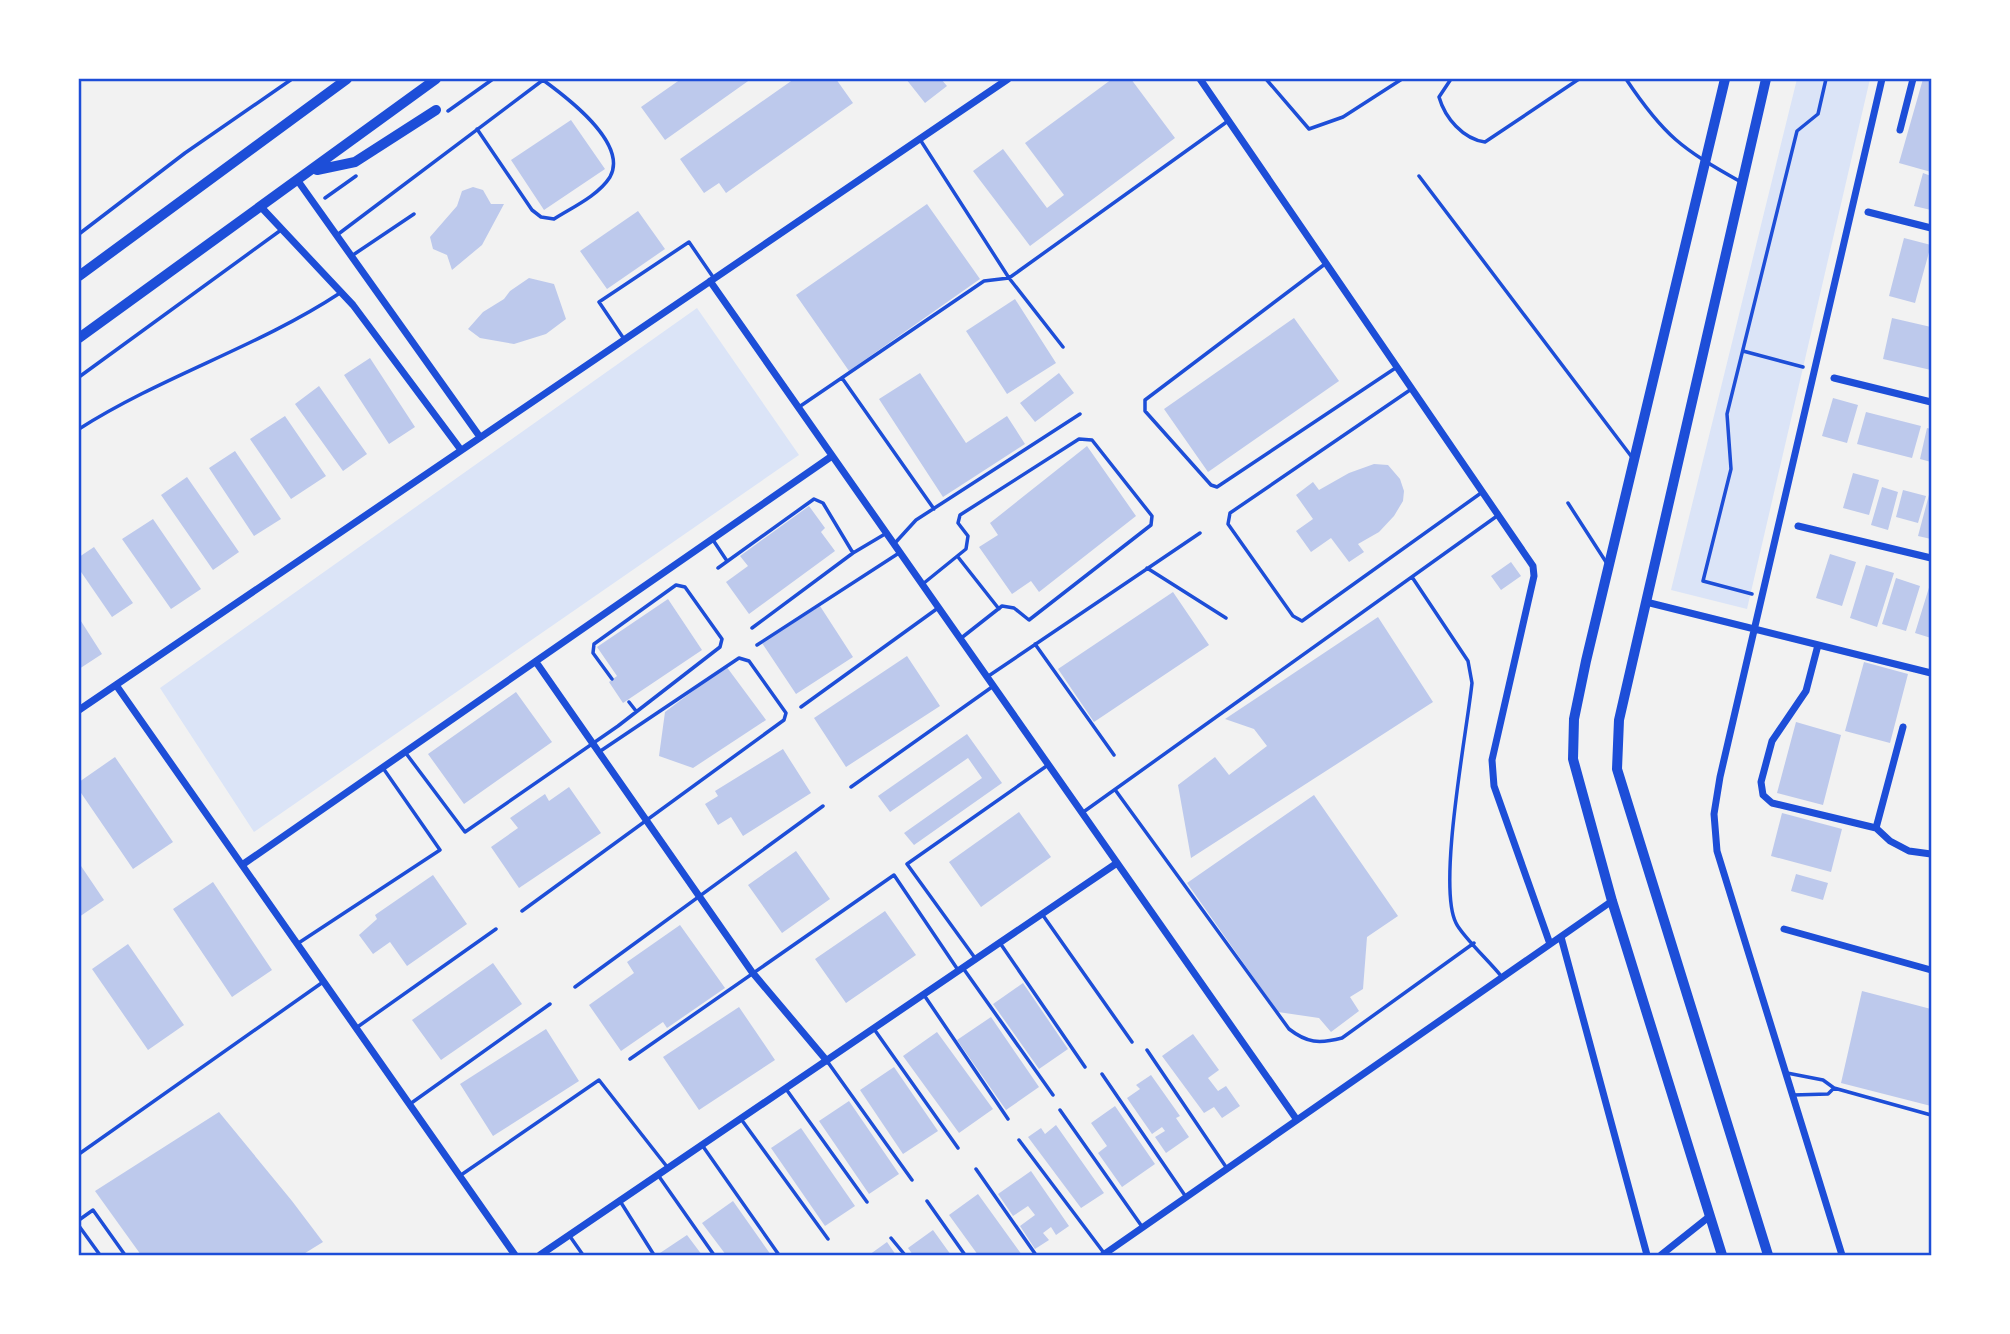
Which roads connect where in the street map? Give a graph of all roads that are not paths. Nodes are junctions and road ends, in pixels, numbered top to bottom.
1 (292, 79) edge
2 (347, 79) edge
3 (436, 79) edge
4 (544, 79) edge
5 (1008, 79) edge
6 (1200, 79) edge
7 (1266, 79) edge
8 (1402, 79) edge
9 (1451, 79) edge
10 (1579, 79) edge
11 (1626, 79) edge
12 (1725, 79) edge
13 (1766, 79) edge
14 (1882, 79) edge
15 (1913, 79) edge
16 (436, 110) dead end
17 (1229, 121) junction
18 (477, 129) junction
19 (1900, 130) dead end
20 (920, 139) junction
21 (1705, 163) junction
22 (311, 171) junction
23 (1419, 176) dead end
24 (298, 181) junction
25 (1743, 183) junction
26 (261, 207) junction
27 (1868, 212) dead end
28 (414, 214) dead end
29 (1931, 228) edge
30 (282, 229) junction
31 (79, 234) edge
32 (336, 236) junction
33 (351, 256) junction
34 (1327, 263) junction
35 (79, 276) edge
36 (1009, 278) junction
37 (712, 280) junction
38 (341, 292) junction
39 (79, 338) edge
40 (625, 340) junction
41 (1063, 347) dead end
42 (1398, 367) junction
43 (79, 377) edge
44 (842, 378) junction
45 (1834, 378) dead end
46 (1412, 389) junction
47 (1931, 402) edge
48 (799, 407) junction
49 (1080, 414) dead end
50 (79, 429) edge
51 (480, 437) junction
52 (461, 450) junction
53 (832, 456) junction
54 (1635, 461) junction
55 (1483, 492) junction
56 (1568, 503) dead end
57 (934, 509) junction
58 (1499, 515) junction
59 (1798, 526) dead end
60 (1200, 533) dead end
61 (885, 534) junction
62 (712, 539) junction
63 (894, 544) junction
64 (853, 552) junction
65 (900, 553) junction
66 (958, 557) junction
67 (1931, 558) edge
68 (727, 561) junction
69 (1609, 567) junction
70 (718, 568) dead end
71 (1147, 568) junction
72 (1412, 577) junction
73 (922, 585) junction
74 (1646, 602) junction
75 (938, 608) junction
76 (999, 609) junction
77 (1226, 618) dead end
78 (752, 628) dead end
79 (1755, 629) junction
80 (960, 639) junction
81 (1035, 644) junction
82 (757, 645) dead end
83 (1818, 645) junction
84 (536, 662) junction
85 (1931, 673) edge
86 (987, 677) junction
87 (612, 679) dead end
88 (116, 685) junction
89 (993, 686) junction
90 (629, 702) dead end
91 (801, 707) dead end
92 (79, 710) edge
93 (636, 712) junction
94 (1903, 727) dead end
95 (593, 744) junction
96 (405, 752) junction
97 (599, 752) junction
98 (1114, 755) dead end
99 (1048, 765) junction
100 (383, 768) junction
101 (851, 787) dead end
102 (1116, 791) junction
103 (823, 806) dead end
104 (1082, 813) junction
105 (646, 819) junction
106 (1876, 828) junction
107 (1931, 854) edge
108 (1117, 863) junction
109 (242, 865) junction
110 (700, 897) junction
111 (1612, 901) junction
112 (522, 911) dead end
113 (1042, 914) junction
114 (496, 929) dead end
115 (1784, 929) dead end
116 (1561, 937) junction
117 (1000, 943) junction
118 (1474, 943) junction
119 (297, 944) junction
120 (1550, 944) junction
121 (976, 960) junction
122 (961, 969) junction
123 (1931, 970) edge
124 (752, 972) junction
125 (1502, 977) junction
126 (324, 981) junction
127 (575, 987) dead end
128 (924, 995) junction
129 (550, 1003) dead end
130 (356, 1028) junction
131 (874, 1029) junction
132 (1132, 1042) dead end
133 (1147, 1050) dead end
134 (631, 1059) dead end
135 (827, 1061) junction
136 (1085, 1067) dead end
137 (1787, 1073) junction
138 (1102, 1074) dead end
139 (1834, 1088) junction
140 (786, 1089) junction
141 (1053, 1095) dead end
142 (1793, 1095) junction
143 (410, 1104) junction
144 (1059, 1110) dead end
145 (1931, 1115) edge
146 (741, 1119) junction
147 (1008, 1119) dead end
148 (1297, 1121) junction
149 (1020, 1140) dead end
150 (702, 1145) junction
151 (958, 1148) dead end
152 (79, 1154) edge
153 (668, 1168) junction
154 (976, 1169) dead end
155 (1227, 1169) junction
156 (658, 1175) junction
157 (460, 1176) junction
158 (912, 1180) dead end
159 (1186, 1198) junction
160 (620, 1201) junction
161 (928, 1201) dead end
162 (867, 1202) dead end
163 (1710, 1216) junction
164 (79, 1220) edge
165 (79, 1226) edge
166 (1143, 1228) junction
167 (569, 1236) junction
168 (891, 1238) dead end
169 (828, 1239) dead end
170 (100, 1255) edge
171 (125, 1255) edge
172 (515, 1255) edge
173 (540, 1255) edge
174 (583, 1255) edge
175 (654, 1255) edge
176 (715, 1255) edge
177 (779, 1255) edge
178 (905, 1255) edge
179 (965, 1255) edge
180 (1036, 1255) edge
181 (1104, 1255) edge
182 (1647, 1255) edge
183 (1661, 1255) edge
184 (1722, 1255) edge
185 (1768, 1255) edge
186 (1842, 1255) edge

1 - 31 lane
2 - 35 main road
3 - 22 main road
4 - 18 lane
4 - 18 lane
5 - 20 street
6 - 17 street
7 - 8 lane
9 - 10 lane
11 - 21 lane
12 - 21 main road
13 - 25 main road
14 - 79 street
15 - 19 street
16 - 22 main road
17 - 34 street
17 - 36 lane
18 - 32 lane
20 - 36 lane
20 - 37 street
21 - 25 lane
21 - 54 main road
22 - 24 main road
23 - 54 lane
24 - 26 main road
24 - 32 street
25 - 74 main road
26 - 30 street
26 - 39 main road
27 - 29 street
28 - 33 lane
30 - 38 street
30 - 43 lane
32 - 33 street
33 - 51 street
34 - 42 street
34 - 42 lane
36 - 41 lane
36 - 44 lane
37 - 40 street
37 - 40 lane
37 - 48 street
38 - 50 lane
38 - 52 street
40 - 51 street
42 - 46 street
44 - 48 lane
44 - 57 lane
45 - 47 street
46 - 55 street
46 - 55 lane
48 - 53 street
49 - 57 lane
51 - 52 street
52 - 88 street
53 - 61 street
53 - 62 street
54 - 69 main road
55 - 58 street
56 - 69 lane
57 - 63 lane
58 - 72 lane
58 - 120 street
59 - 67 street
60 - 71 lane
61 - 63 street
61 - 64 lane
62 - 68 lane
62 - 84 street
63 - 65 street
64 - 68 lane
64 - 78 lane
65 - 73 street
65 - 82 lane
66 - 73 lane
66 - 76 lane
66 - 76 lane
68 - 70 lane
69 - 111 main road
71 - 77 lane
71 - 81 lane
72 - 102 lane
72 - 118 lane
73 - 75 street
74 - 79 street
74 - 185 main road
75 - 80 street
75 - 91 lane
76 - 80 lane
79 - 83 street
79 - 137 street
80 - 86 street
81 - 86 lane
81 - 98 lane
83 - 85 street
83 - 106 street
84 - 95 street
84 - 96 street
86 - 89 street
87 - 93 lane
88 - 92 street
88 - 109 street
89 - 99 street
89 - 101 lane
90 - 93 lane
93 - 95 lane
94 - 106 street
95 - 96 lane
95 - 97 street
96 - 100 street
97 - 105 street
97 - 105 lane
99 - 104 street
99 - 121 lane
100 - 109 street
100 - 119 lane
102 - 104 lane
102 - 118 lane
103 - 110 lane
104 - 108 street
105 - 110 street
105 - 112 lane
106 - 107 street
108 - 113 street
108 - 148 street
109 - 119 street
110 - 124 street
110 - 127 lane
111 - 116 street
111 - 163 main road
113 - 117 street
113 - 132 lane
114 - 130 lane
115 - 123 street
116 - 120 street
116 - 182 street
117 - 121 street
117 - 136 lane
118 - 125 lane
119 - 126 street
120 - 125 street
121 - 122 street
122 - 124 lane
122 - 128 street
122 - 141 lane
124 - 134 lane
124 - 135 street
125 - 148 street
126 - 130 street
126 - 152 lane
128 - 131 street
128 - 147 lane
129 - 143 lane
130 - 143 street
131 - 135 street
131 - 151 lane
133 - 155 lane
135 - 140 street
135 - 158 lane
137 - 139 lane
137 - 142 street
138 - 159 lane
139 - 142 lane
139 - 145 lane
140 - 146 street
140 - 162 lane
142 - 186 street
143 - 157 street
144 - 166 lane
146 - 150 street
146 - 169 lane
148 - 155 street
149 - 181 lane
150 - 153 street
150 - 177 lane
153 - 156 street
153 - 157 lane
154 - 180 lane
155 - 159 street
156 - 160 street
156 - 176 lane
157 - 172 street
159 - 166 street
160 - 167 street
160 - 175 lane
161 - 179 lane
163 - 183 street
163 - 184 main road
164 - 171 lane
165 - 170 lane
166 - 181 street
167 - 173 street
167 - 174 lane
168 - 178 lane

